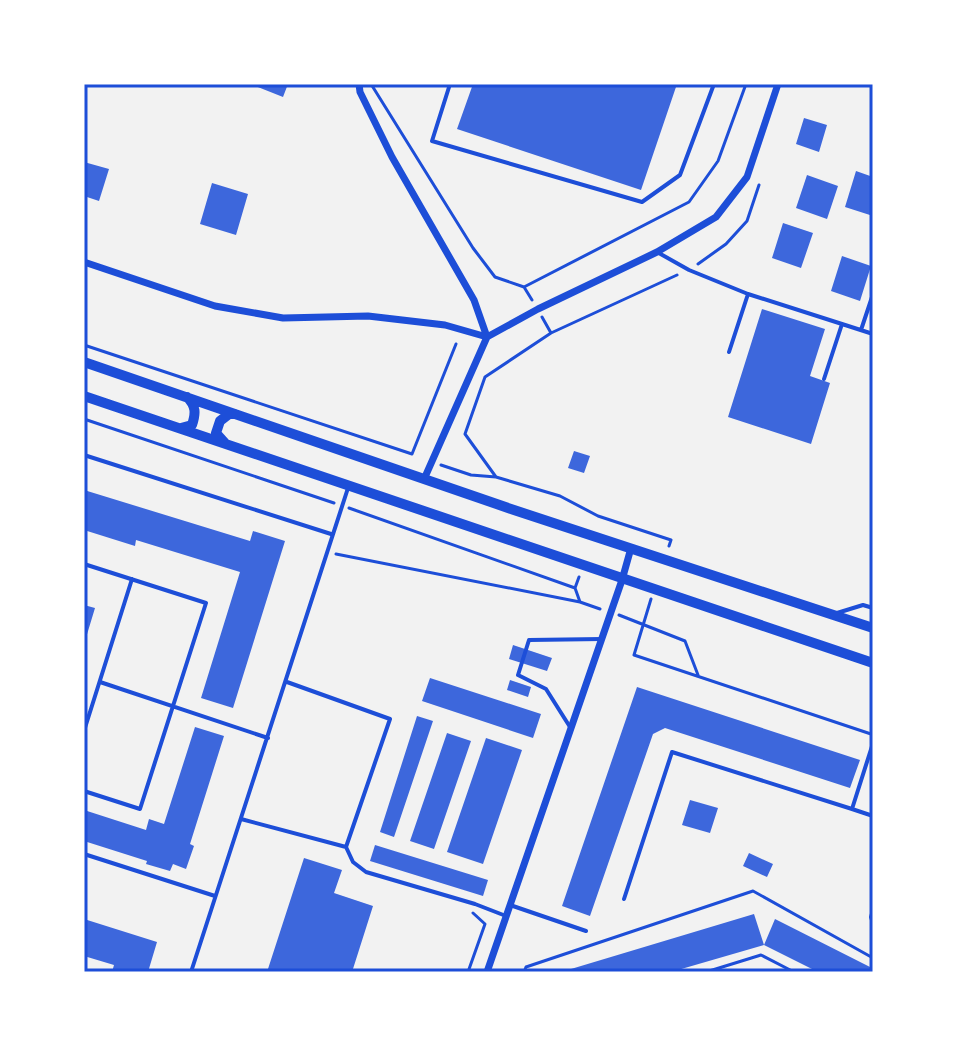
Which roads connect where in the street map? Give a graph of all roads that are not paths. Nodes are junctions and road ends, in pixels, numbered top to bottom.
1 (359, 84) edge
2 (450, 84) edge
3 (714, 84) edge
4 (778, 84) edge
5 (657, 252) junction
6 (84, 262) edge
7 (748, 294) junction
8 (873, 294) edge
9 (842, 324) junction
10 (861, 330) junction
11 (873, 334) edge
12 (487, 337) junction
13 (729, 352) dead end
14 (84, 362) edge
15 (824, 379) dead end
16 (185, 395) junction
17 (84, 396) edge
18 (241, 414) junction
19 (175, 428) junction
20 (230, 447) junction
21 (84, 455) edge
22 (425, 477) junction
23 (348, 486) junction
24 (331, 534) junction
25 (631, 548) junction
26 (84, 564) edge
27 (132, 579) junction
28 (622, 580) junction
29 (873, 608) edge
30 (833, 614) junction
31 (873, 628) edge
32 (602, 639) junction
33 (873, 663) edge
34 (100, 682) junction
35 (286, 682) junction
36 (173, 707) junction
37 (570, 727) junction
38 (84, 731) edge
39 (268, 738) junction
40 (873, 743) edge
41 (84, 791) edge
42 (852, 809) junction
43 (873, 816) edge
44 (241, 819) junction
45 (346, 847) junction
46 (84, 854) edge
47 (215, 896) junction
48 (624, 899) dead end
49 (510, 905) junction
50 (873, 910) edge
51 (506, 916) junction
52 (873, 923) edge
53 (586, 931) dead end
54 (191, 972) edge
55 (487, 972) edge

1 - 12 street
2 - 3 lane
4 - 5 street
5 - 7 lane
5 - 12 street
6 - 12 street
7 - 9 lane
7 - 13 lane
8 - 10 lane
9 - 10 lane
9 - 15 lane
10 - 11 lane
12 - 22 street
14 - 16 main road
16 - 18 main road
16 - 19 main road
17 - 19 main road
18 - 20 main road
18 - 22 main road
19 - 20 main road
20 - 23 main road
21 - 24 lane
22 - 25 main road
23 - 24 lane
23 - 28 main road
24 - 35 lane
25 - 28 street
25 - 30 main road
26 - 27 lane
27 - 34 lane
27 - 36 lane
28 - 32 street
28 - 33 main road
29 - 30 lane
30 - 31 main road
32 - 37 street
32 - 37 lane
34 - 36 lane
34 - 38 lane
35 - 39 lane
35 - 45 lane
36 - 39 lane
36 - 41 lane
37 - 49 street
39 - 44 lane
40 - 42 lane
42 - 43 lane
42 - 48 lane
44 - 45 lane
44 - 47 lane
45 - 51 lane
46 - 47 lane
47 - 54 lane
49 - 51 street
49 - 53 lane
50 - 52 lane
51 - 55 street

